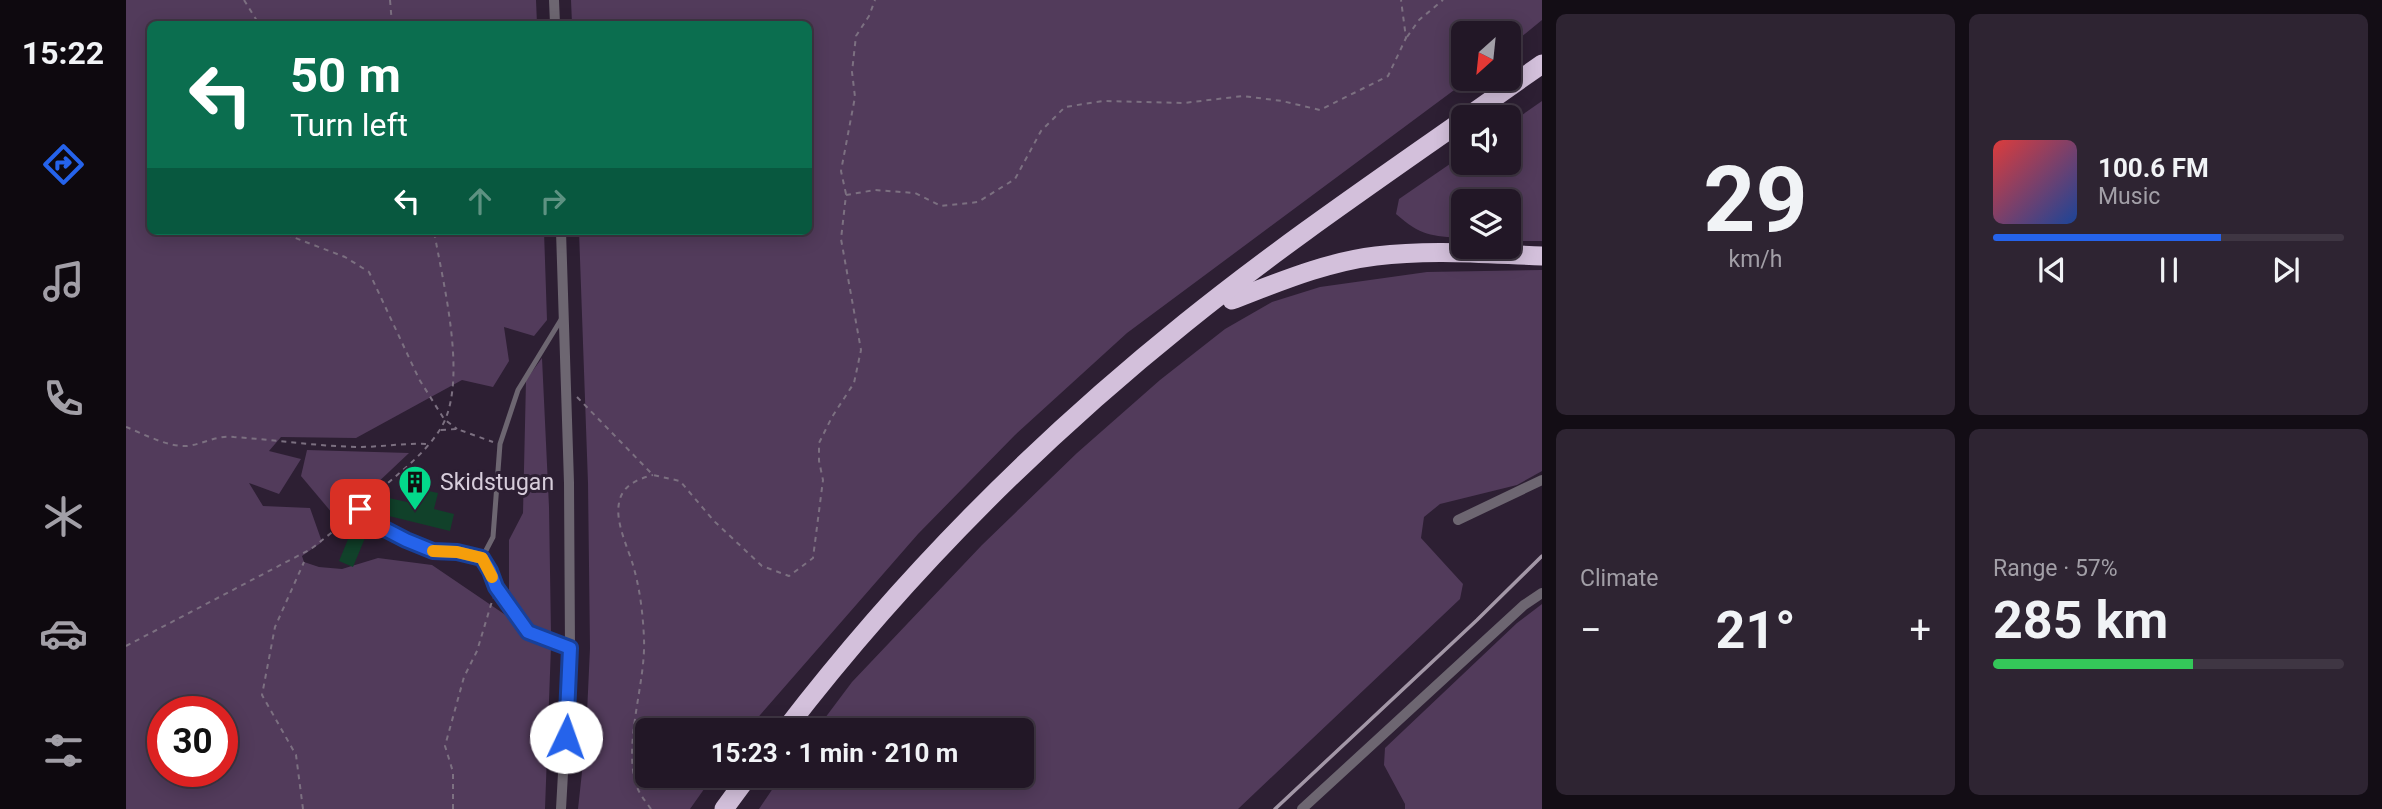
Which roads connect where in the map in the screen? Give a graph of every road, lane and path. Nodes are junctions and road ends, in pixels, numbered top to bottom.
1 (244, 0) edge
2 (390, 0) edge
3 (554, 0) edge
4 (875, 0) edge
5 (1401, 0) edge
6 (1443, 0) edge
7 (257, 21) edge
8 (392, 21) edge
9 (555, 21) edge
10 (1406, 38) junction
11 (1542, 64) edge
12 (1542, 77) edge
13 (1485, 105) edge
14 (1502, 105) edge
15 (1451, 129) edge
16 (1451, 141) edge
17 (846, 195) junction
18 (287, 235) edge
19 (435, 235) edge
20 (561, 235) edge
21 (1542, 256) edge
22 (1233, 300) junction
23 (563, 316) junction
24 (566, 394) junction
25 (444, 419) junction
26 (126, 427) edge
27 (457, 429) junction
28 (440, 430) junction
29 (428, 444) junction
30 (500, 444) junction
31 (653, 475) junction
32 (1542, 480) edge
33 (360, 509) junction
34 (1458, 520) dead end
35 (482, 558) junction
36 (304, 562) dead end
37 (496, 587) junction
38 (1542, 593) edge
39 (126, 646) edge
40 (570, 648) junction
41 (794, 718) edge
42 (808, 718) edge
43 (739, 788) edge
44 (752, 788) edge
45 (303, 809) edge
46 (453, 809) edge
47 (561, 809) edge
48 (651, 809) edge
49 (724, 809) edge
50 (737, 809) edge
51 (1302, 809) edge

1 - 7 path
2 - 8 path
3 - 9 street
4 - 17 path
5 - 10 path
6 - 10 path
10 - 17 path
11 - 13 highway
12 - 14 highway
15 - 41 highway
16 - 22 highway
17 - 31 path
18 - 25 path
19 - 25 path
20 - 23 street
21 - 22 highway
22 - 42 highway
23 - 24 street
23 - 30 lane
24 - 31 path
24 - 40 street
25 - 27 path
25 - 28 path
26 - 29 path
27 - 28 path
27 - 30 path
28 - 29 path
29 - 33 path
30 - 35 lane
31 - 48 path
32 - 34 street
33 - 35 lane
33 - 39 path
35 - 37 lane
36 - 45 path
37 - 40 lane
37 - 46 path
38 - 51 street
40 - 47 street
43 - 49 highway
44 - 50 highway

